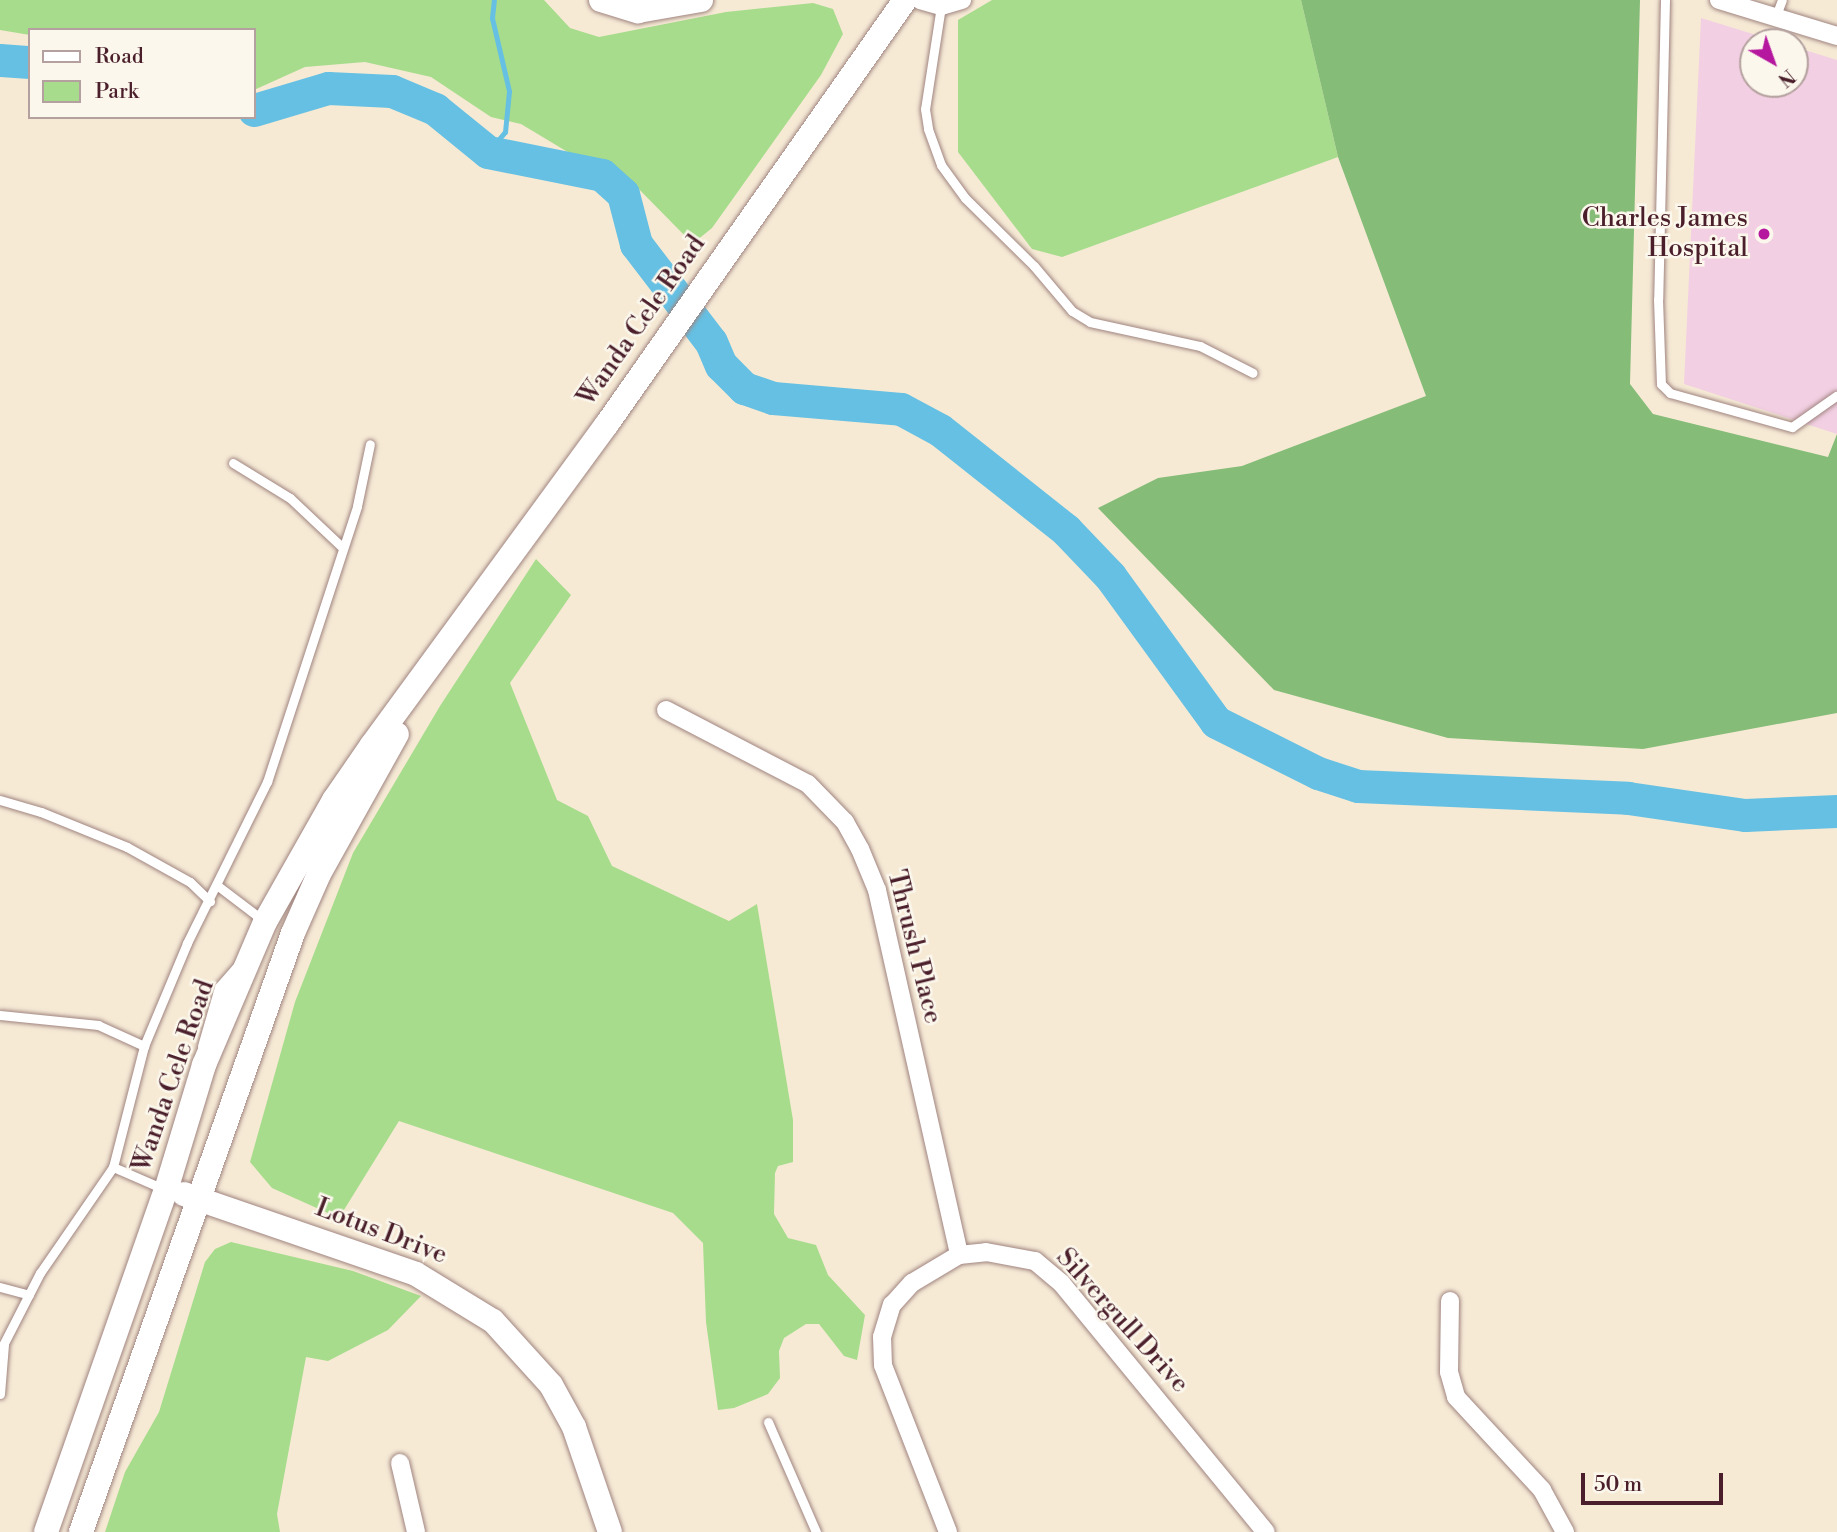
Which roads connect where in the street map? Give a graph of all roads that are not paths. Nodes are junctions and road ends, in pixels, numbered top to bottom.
1 (601, 0) edge
2 (701, 0) edge
3 (905, 0) edge
4 (920, 0) edge
5 (962, 0) edge
6 (1665, 0) edge
7 (1719, 0) edge
8 (1782, 0) edge
9 (941, 6) junction
10 (1775, 18) junction
11 (1837, 36) edge
12 (1253, 373) dead end
13 (1836, 396) edge
14 (370, 444) dead end
15 (233, 463) dead end
16 (342, 547) junction
17 (427, 674) junction
18 (666, 710) dead end
19 (0, 800) edge
20 (218, 886) junction
21 (210, 901) junction
22 (265, 922) junction
23 (0, 1015) edge
24 (144, 1046) junction
25 (113, 1167) junction
26 (166, 1190) junction
27 (200, 1197) junction
28 (958, 1255) junction
29 (0, 1287) edge
30 (29, 1294) junction
31 (1450, 1301) dead end
32 (1, 1346) edge
33 (0, 1394) edge
34 (768, 1422) dead end
35 (400, 1463) dead end
36 (46, 1532) edge
37 (81, 1532) edge
38 (416, 1532) edge
39 (610, 1532) edge
40 (816, 1532) edge
41 (948, 1532) edge
42 (1266, 1532) edge
43 (1565, 1532) edge

1 - 2 street
3 - 17 street, Wanda Cele Road
4 - 9 street
5 - 9 street
6 - 13 lane
7 - 10 street
8 - 10 lane
9 - 12 lane
10 - 11 street
14 - 16 lane
15 - 16 lane
16 - 20 lane
17 - 22 street, Wanda Cele Road
17 - 27 street, Wanda Cele Road
18 - 28 street, Thrush Place
19 - 21 lane
20 - 21 lane
20 - 22 lane
21 - 24 lane
22 - 26 street, Wanda Cele Road
23 - 24 lane
24 - 25 lane
25 - 26 lane
25 - 30 lane
26 - 27 street, Lotus Drive
26 - 36 street, Wanda Cele Road
27 - 37 street, Wanda Cele Road
27 - 39 street, Lotus Drive
28 - 41 street
28 - 42 street, Silvergull Drive
29 - 30 lane
30 - 32 lane
31 - 43 street
32 - 33 lane
34 - 40 lane
35 - 38 street

